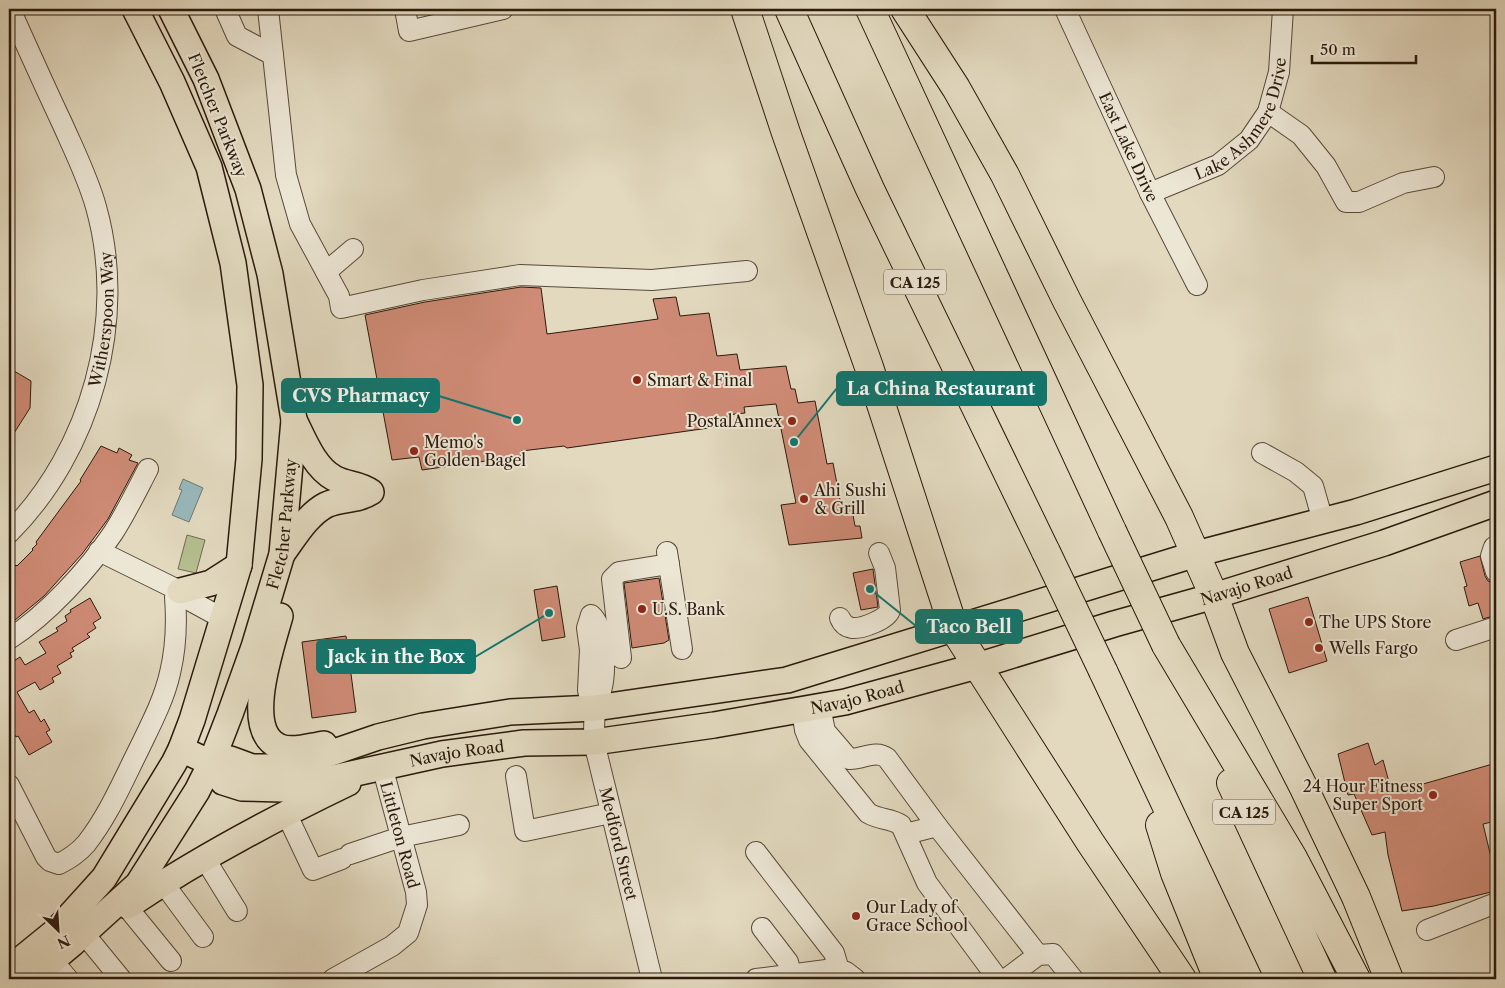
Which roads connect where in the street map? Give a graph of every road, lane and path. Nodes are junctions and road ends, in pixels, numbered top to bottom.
1 (10, 9) edge
2 (135, 9) edge
3 (171, 9) edge
4 (225, 9) edge
5 (268, 9) edge
6 (405, 9) edge
7 (503, 9) edge
8 (745, 9) edge
9 (789, 9) edge
10 (870, 9) edge
11 (905, 9) edge
12 (1065, 9) edge
13 (1283, 9) edge
14 (273, 55) junction
15 (1268, 112) junction
16 (1434, 177) dead end
17 (1150, 193) junction
18 (353, 249) dead end
19 (747, 271) dead end
20 (326, 272) junction
21 (1197, 285) dead end
22 (294, 420) junction
23 (1262, 453) dead end
24 (1496, 468) edge
25 (148, 469) dead end
26 (1496, 503) edge
27 (1322, 521) junction
28 (9, 533) edge
29 (1494, 547) dead end
30 (99, 551) junction
31 (282, 554) junction
32 (878, 554) dead end
33 (1196, 554) junction
34 (238, 565) junction
35 (1496, 572) edge
36 (180, 591) junction
37 (1214, 596) junction
38 (222, 618) junction
39 (840, 618) dead end
40 (1496, 627) edge
41 (954, 629) junction
42 (9, 639) edge
43 (1456, 640) dead end
44 (1166, 645) junction
45 (682, 649) dead end
46 (621, 658) dead end
47 (978, 666) junction
48 (595, 708) junction
49 (811, 708) junction
50 (1124, 714) junction
51 (378, 737) junction
52 (594, 742) junction
53 (181, 750) junction
54 (211, 763) junction
55 (382, 766) junction
56 (516, 776) dead end
57 (9, 785) edge
58 (611, 813) junction
59 (287, 815) junction
60 (459, 825) dead end
61 (937, 826) junction
62 (906, 834) junction
63 (401, 837) junction
64 (756, 852) dead end
65 (205, 859) junction
66 (164, 884) junction
67 (1496, 903) edge
68 (127, 907) junction
69 (237, 911) dead end
70 (762, 928) dead end
71 (1427, 930) dead end
72 (202, 937) dead end
73 (79, 939) junction
74 (1038, 955) junction
75 (52, 960) junction
76 (171, 961) dead end
77 (9, 969) edge
78 (791, 974) junction
79 (847, 975) edge
80 (30, 979) edge
81 (68, 979) edge
82 (121, 979) edge
83 (333, 979) edge
84 (652, 979) edge
85 (756, 979) edge
86 (998, 979) edge
87 (1006, 979) edge
88 (1073, 979) edge
89 (1182, 979) edge
90 (1218, 979) edge
91 (1248, 979) edge
92 (1322, 979) edge
93 (1356, 979) edge
94 (1389, 979) edge

1 - 28 street, Witherspoon Way
2 - 34 main road, Fletcher Parkway
3 - 22 main road, Fletcher Parkway
4 - 14 street
5 - 14 street
6 - 7 street
8 - 41 highway
9 - 50 highway, CA 125, bridge
10 - 44 highway, CA 125, bridge
11 - 33 highway
12 - 17 street, East Lake Drive
13 - 15 street, Lake Ashmere Drive
14 - 20 street
15 - 16 street
15 - 17 street, Lake Ashmere Drive
17 - 21 street, East Lake Drive
18 - 20 street
19 - 20 street
22 - 31 main road, Fletcher Parkway
22 - 31 main road
23 - 27 street
24 - 27 main road, Navajo Road
25 - 30 street
26 - 37 main road, Navajo Road
27 - 33 main road, Navajo Road
29 - 35 street
30 - 36 street
30 - 42 street
31 - 51 main road
31 - 54 main road, Fletcher Parkway
32 - 39 street
33 - 37 highway
33 - 41 main road, Navajo Road
34 - 36 main road
34 - 38 main road, Fletcher Parkway
36 - 38 street
36 - 57 street
37 - 47 main road, Navajo Road
37 - 94 highway
38 - 53 main road, Fletcher Parkway
40 - 43 street
41 - 47 highway
41 - 48 main road, Navajo Road
44 - 92 highway, CA 125
44 - 93 highway
45 - 46 street
47 - 49 main road, Navajo Road
47 - 89 highway
48 - 51 main road, Navajo Road
48 - 52 street, Medford Street
49 - 52 main road, Navajo Road
49 - 61 street
49 - 62 street
50 - 90 highway
50 - 91 highway, CA 125
51 - 54 main road, Navajo Road
52 - 55 main road, Navajo Road
52 - 58 street, Medford Street
53 - 54 main road, Navajo Road
53 - 77 main road, Fletcher Parkway
54 - 55 main road, Navajo Road
54 - 73 main road, Fletcher Parkway
55 - 59 main road
55 - 63 street, Littleton Road
56 - 58 street
58 - 84 street, Medford Street
59 - 63 street
59 - 65 main road
60 - 63 street
61 - 62 street
61 - 74 street
62 - 86 street
63 - 83 street, Littleton Road
64 - 79 street
65 - 66 main road
65 - 69 street
66 - 68 main road
66 - 72 street
67 - 71 street
68 - 73 main road
68 - 76 street
70 - 78 street
73 - 75 main road, Fletcher Parkway
73 - 82 street
74 - 87 street
74 - 88 street
75 - 80 main road, Fletcher Parkway
75 - 81 street
78 - 79 street
78 - 85 street

